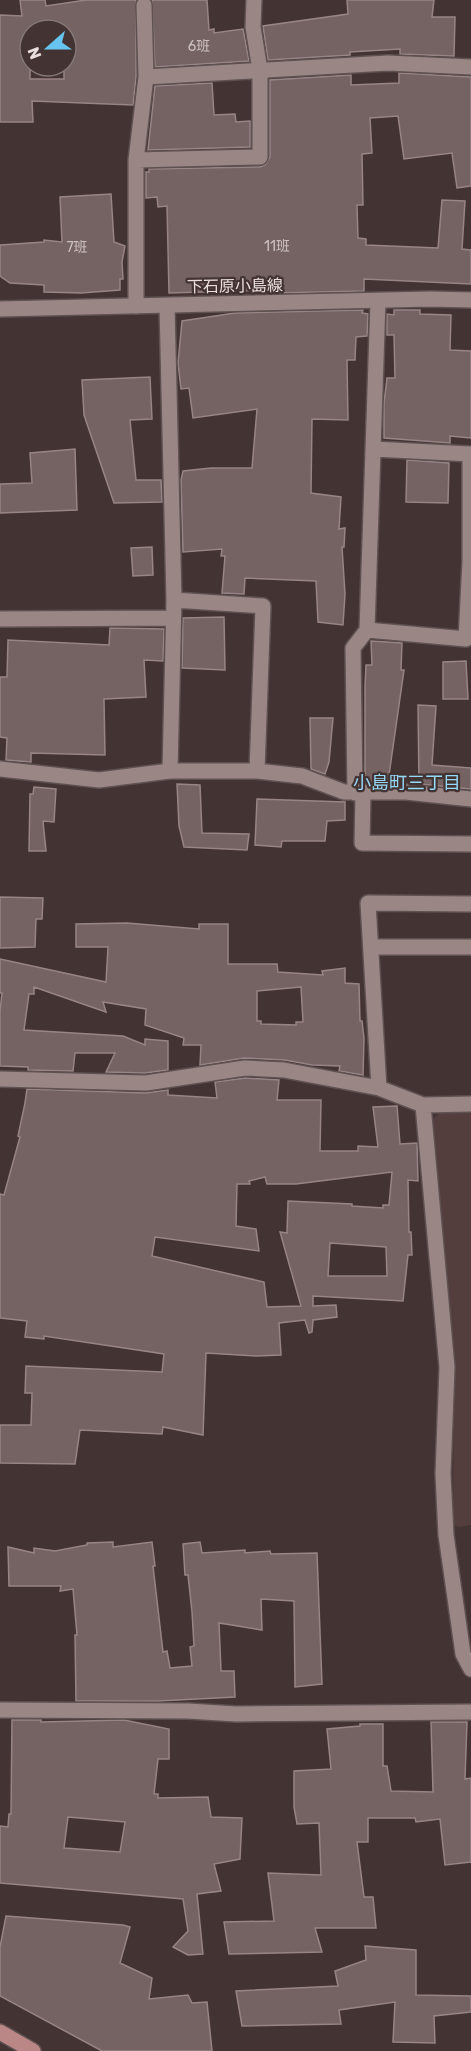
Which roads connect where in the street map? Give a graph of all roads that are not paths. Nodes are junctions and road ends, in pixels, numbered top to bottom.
1 (254, 0) edge
2 (144, 5) dead end
3 (471, 67) edge
4 (260, 70) junction
5 (146, 77) junction
6 (136, 160) junction
7 (471, 300) edge
8 (378, 301) junction
9 (136, 306) junction
10 (167, 306) junction
11 (0, 309) edge
12 (374, 449) junction
13 (470, 561) edge
14 (174, 600) junction
15 (173, 618) junction
16 (0, 619) edge
17 (367, 630) junction
18 (0, 769) edge
19 (170, 771) junction
20 (257, 771) junction
21 (359, 793) junction
22 (471, 799) edge
23 (471, 844) edge
24 (471, 904) edge
25 (371, 947) junction
26 (471, 947) edge
27 (0, 1079) edge
28 (379, 1088) junction
29 (471, 1104) edge
30 (423, 1105) junction
31 (471, 1669) edge
32 (0, 1710) edge
33 (471, 1712) edge
34 (0, 2032) edge
35 (33, 2051) edge

1 - 4 street
2 - 5 street
3 - 4 street
4 - 5 street
4 - 6 street
5 - 6 street
6 - 9 street
7 - 8 street, 下石原小島線
8 - 10 street, 下石原小島線
8 - 12 street
9 - 10 street, 下石原小島線
9 - 11 street, 下石原小島線
10 - 14 street
12 - 13 street
12 - 17 street
13 - 17 street
14 - 15 street
14 - 20 street
15 - 16 street
15 - 19 street
17 - 21 street
18 - 19 street
19 - 20 street
20 - 21 street
21 - 22 street
21 - 23 street
24 - 25 street
25 - 26 street
25 - 28 street
27 - 28 street
28 - 30 street
29 - 30 street
30 - 31 street
32 - 33 street
34 - 35 main road

